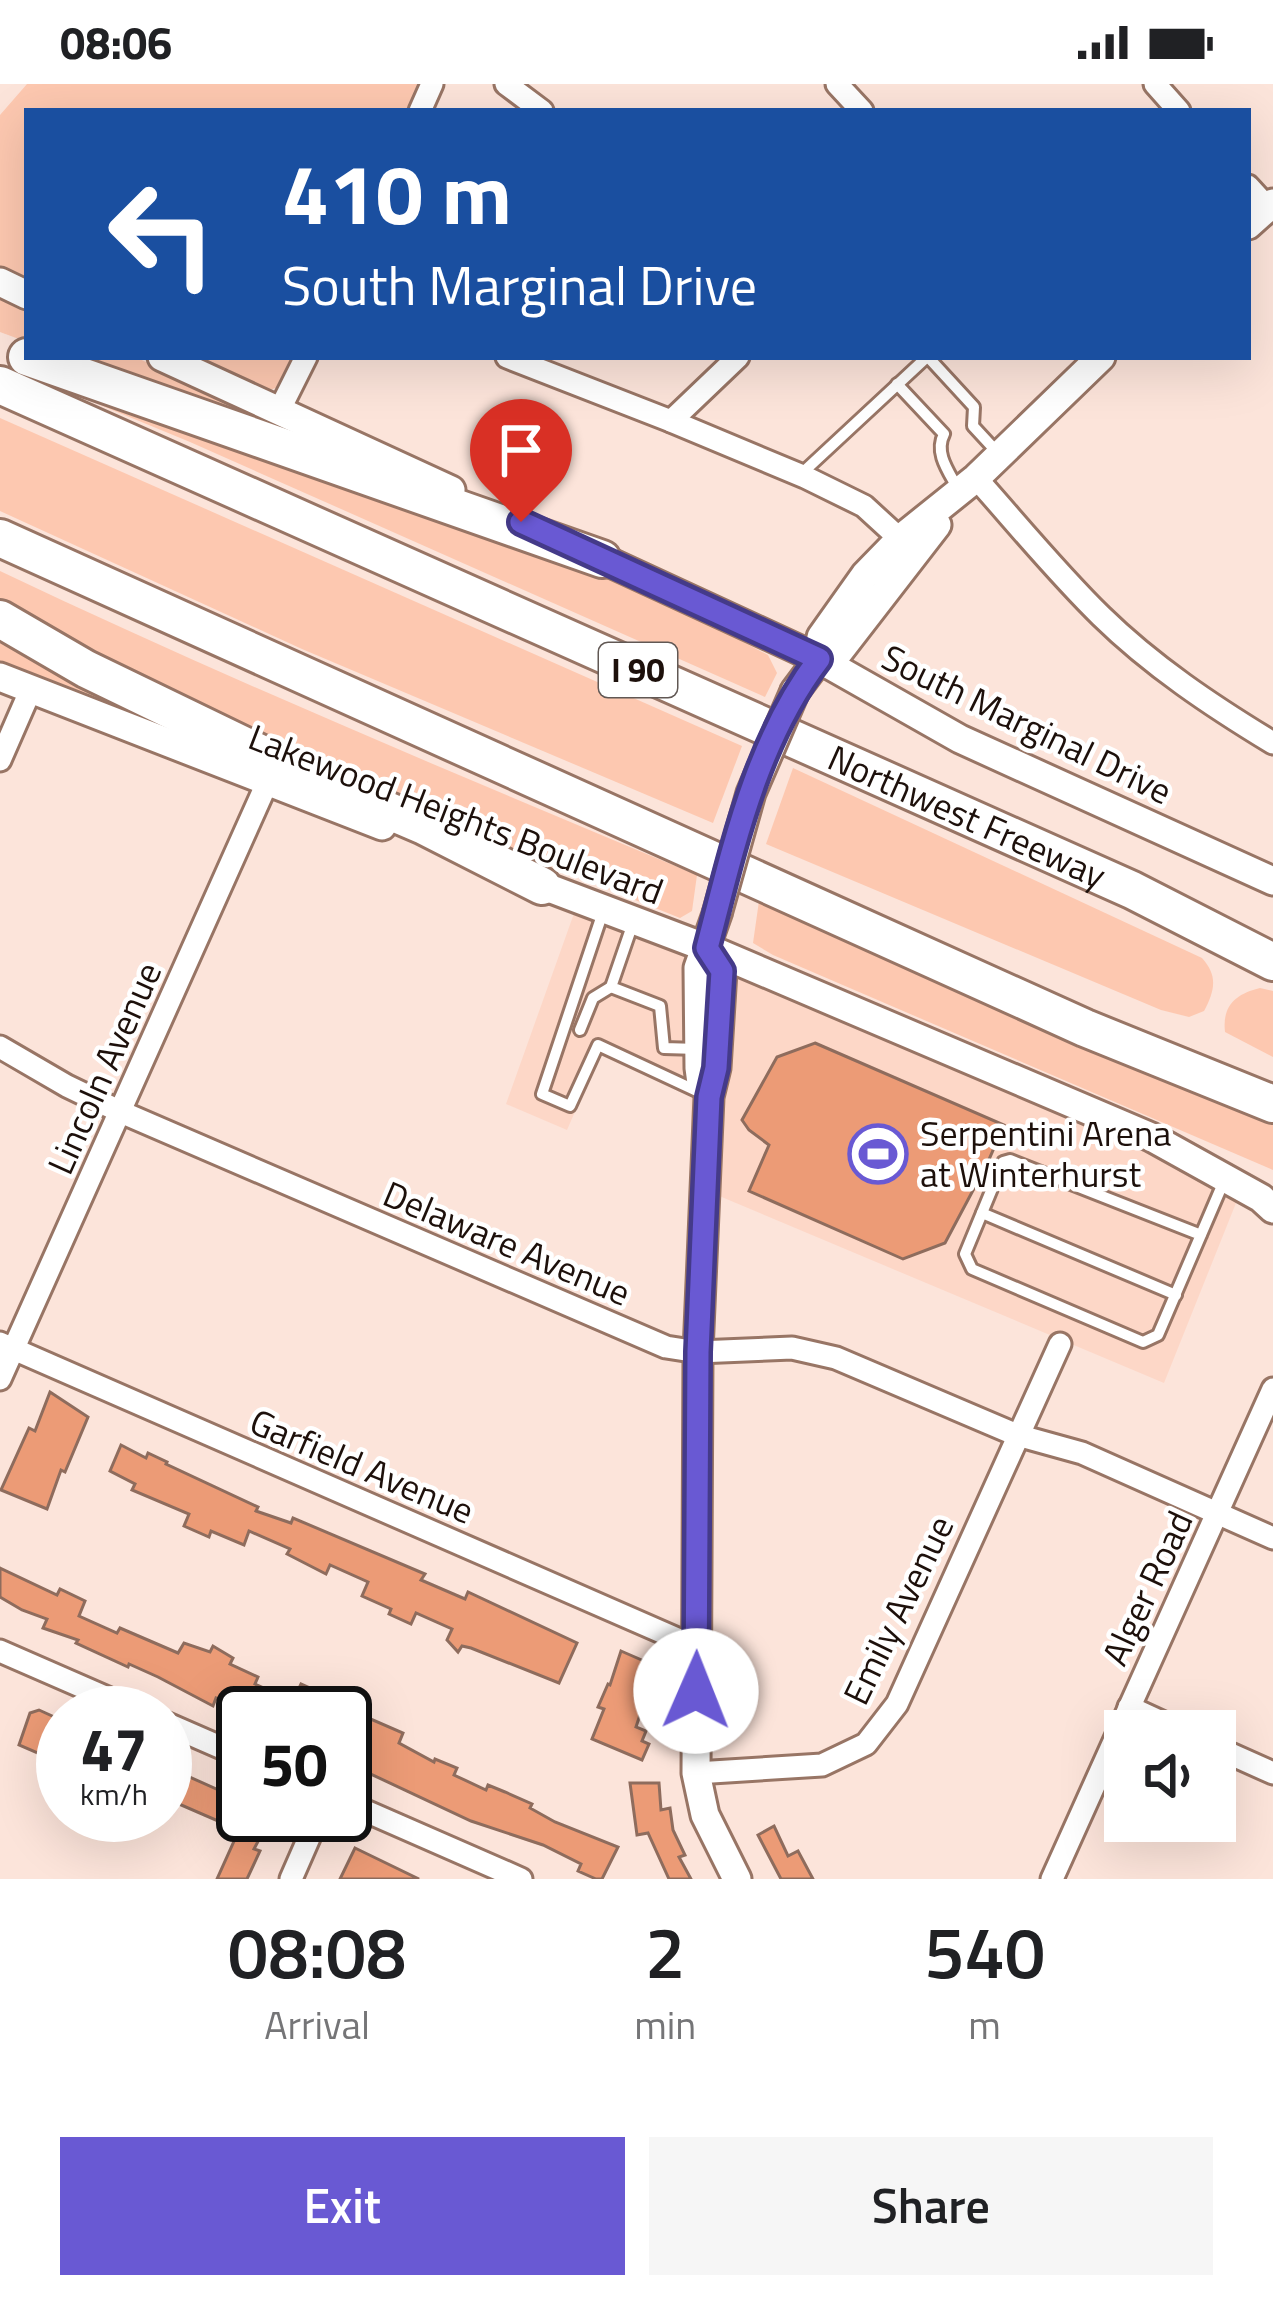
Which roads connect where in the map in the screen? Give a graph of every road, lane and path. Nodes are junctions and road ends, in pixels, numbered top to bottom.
1 (506, 84) edge
2 (837, 84) edge
3 (1155, 84) edge
4 (538, 108) edge
5 (859, 108) edge
6 (1176, 108) edge
7 (36, 360) edge
8 (168, 360) edge
9 (304, 360) edge
10 (515, 360) edge
11 (735, 360) edge
12 (924, 360) edge
13 (930, 360) edge
14 (1095, 360) edge
15 (897, 384) junction
16 (0, 385) edge
17 (279, 411) junction
18 (671, 421) junction
19 (999, 455) junction
20 (800, 475) junction
21 (967, 484) junction
22 (0, 538) edge
23 (900, 539) junction
24 (602, 559) junction
25 (0, 619) edge
26 (819, 659) junction
27 (0, 677) edge
28 (31, 689) junction
29 (1273, 743) edge
30 (0, 760) edge
31 (267, 783) junction
32 (1273, 881) edge
33 (542, 886) junction
34 (604, 909) junction
35 (634, 920) junction
36 (707, 948) junction
37 (1273, 962) edge
38 (610, 987) junction
39 (580, 1030) dead end
40 (0, 1047) edge
41 (699, 1049) junction
42 (709, 1097) junction
43 (1273, 1104) edge
44 (121, 1112) junction
45 (1150, 1137) junction
46 (1225, 1178) junction
47 (1273, 1184) edge
48 (1273, 1209) edge
49 (982, 1213) junction
50 (1201, 1235) junction
51 (1175, 1295) junction
52 (1060, 1344) dead end
53 (7, 1347) edge
54 (698, 1352) junction
55 (0, 1379) edge
56 (1273, 1389) edge
57 (1017, 1435) junction
58 (1217, 1514) junction
59 (1273, 1538) edge
60 (698, 1648) junction
61 (0, 1651) edge
62 (80, 1686) edge
63 (1129, 1707) junction
64 (1135, 1710) edge
65 (1236, 1756) edge
66 (696, 1773) junction
67 (1273, 1773) edge
68 (372, 1814) edge
69 (308, 1842) edge
70 (291, 1879) edge
71 (521, 1879) edge
72 (736, 1879) edge
73 (1052, 1879) edge

1 - 4 street
2 - 5 street
3 - 6 street
7 - 24 highway
8 - 17 main road, South Marginal Drive
9 - 17 street
10 - 18 street
11 - 18 street
12 - 15 lane
13 - 19 lane
14 - 19 main road
15 - 20 lane
15 - 21 lane
16 - 37 highway, Northwest Freeway / I 90
17 - 24 main road, South Marginal Drive
18 - 20 street
19 - 21 main road
20 - 23 street
21 - 23 main road
21 - 26 main road
21 - 29 street
22 - 43 highway
23 - 26 main road
24 - 26 main road, South Marginal Drive
25 - 33 highway
26 - 32 main road, South Marginal Drive
26 - 36 main road, bridge
27 - 28 main road, Lakewood Heights Boulevard
28 - 30 street
28 - 31 main road, Lakewood Heights Boulevard
31 - 33 main road, Lakewood Heights Boulevard
31 - 44 street, Lincoln Avenue
33 - 34 main road, Lakewood Heights Boulevard
34 - 35 main road, Lakewood Heights Boulevard
34 - 42 lane
35 - 36 main road, Lakewood Heights Boulevard
35 - 38 lane
36 - 41 main road
36 - 42 main road
36 - 45 main road, Lakewood Heights Boulevard
38 - 39 lane
38 - 41 lane
40 - 44 street, Delaware Avenue
41 - 42 main road
42 - 54 main road
44 - 53 street, Lincoln Avenue
44 - 54 street, Delaware Avenue
45 - 46 main road, Lakewood Heights Boulevard
45 - 47 main road
46 - 48 main road, Lakewood Heights Boulevard
46 - 50 lane
49 - 50 lane
49 - 51 lane
49 - 51 lane
50 - 51 lane
52 - 57 street, Emily Avenue
53 - 55 street, Lincoln Avenue
53 - 60 street, Garfield Avenue
54 - 57 street, Delaware Avenue
54 - 60 main road
56 - 58 street, Alger Road
57 - 58 street, Delaware Avenue
57 - 66 street, Emily Avenue
58 - 59 street, Delaware Avenue
58 - 63 street, Alger Road
60 - 66 main road
61 - 62 street
63 - 64 street
63 - 73 street, Alger Road
65 - 67 street
66 - 72 main road
68 - 71 street
69 - 70 street

